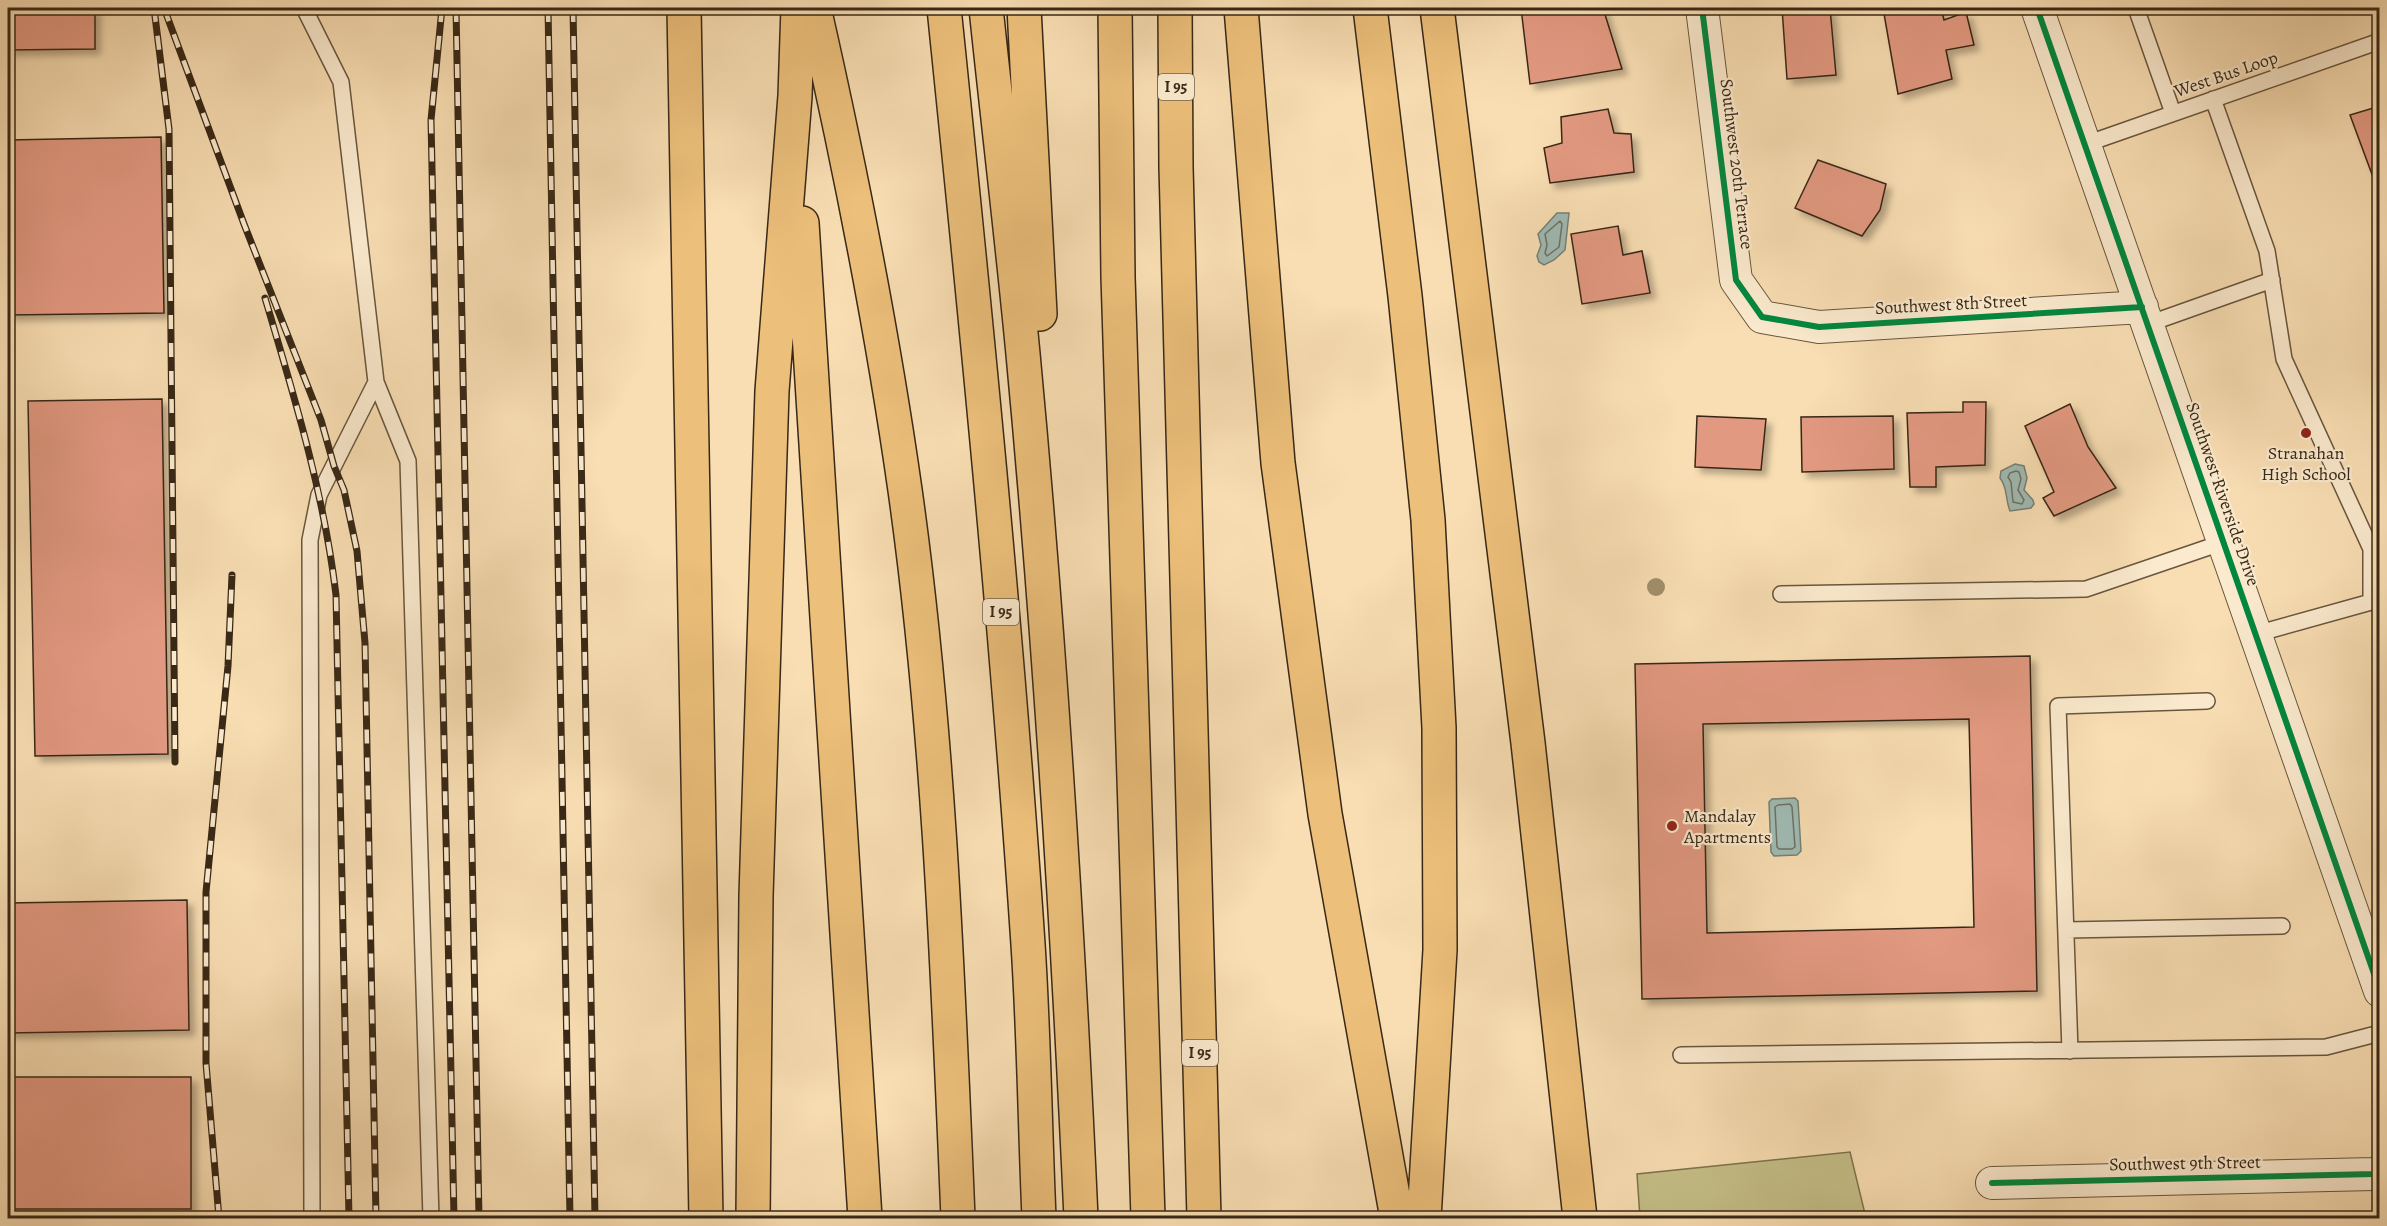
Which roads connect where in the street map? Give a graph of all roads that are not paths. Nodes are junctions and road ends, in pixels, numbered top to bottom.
1 (304, 8) edge
2 (684, 8) edge
3 (798, 8) edge
4 (814, 8) edge
5 (944, 8) edge
6 (986, 8) edge
7 (1024, 8) edge
8 (1094, 8) edge
9 (1115, 8) edge
10 (1175, 8) edge
11 (1241, 8) edge
12 (1370, 8) edge
13 (1437, 8) edge
14 (1702, 8) edge
15 (2037, 8) edge
16 (2136, 8) edge
17 (2379, 41) edge
18 (795, 96) junction
19 (2213, 99) junction
20 (2173, 113) junction
21 (2086, 144) junction
22 (1118, 277) junction
23 (2272, 280) junction
24 (2145, 315) junction
25 (1762, 317) joint
26 (376, 382) junction
27 (2223, 542) junction
28 (1781, 594) dead end
29 (2256, 634) junction
30 (1050, 679) junction
31 (2206, 701) dead end
32 (2282, 926) dead end
33 (2066, 930) junction
34 (2379, 991) edge
35 (2379, 1033) edge
36 (2070, 1051) junction
37 (1681, 1055) dead end
38 (2379, 1172) edge
39 (1992, 1183) dead end
40 (312, 1218) edge
41 (430, 1218) edge
42 (706, 1218) edge
43 (753, 1218) edge
44 (865, 1218) edge
45 (958, 1218) edge
46 (1039, 1218) edge
47 (1081, 1218) edge
48 (1148, 1218) edge
49 (1204, 1218) edge
50 (1397, 1218) edge
51 (1424, 1218) edge
52 (1580, 1218) edge

1 - 26 lane
2 - 42 highway
3 - 18 highway
4 - 45 highway
5 - 46 highway, I 95
6 - 30 highway
7 - 30 highway
8 - 22 highway
9 - 22 highway
10 - 49 highway, I 95
11 - 50 highway
12 - 51 highway
13 - 52 highway
14 - 25 street, Southwest 20th Terrace
15 - 21 street, Southwest Riverside Drive
16 - 20 lane
17 - 19 lane, West Bus Loop
18 - 43 highway
18 - 44 highway
19 - 20 lane, West Bus Loop
19 - 23 lane
20 - 21 lane, West Bus Loop
21 - 24 street, Southwest Riverside Drive
22 - 48 highway
23 - 24 lane
23 - 29 lane
24 - 25 street, Southwest 8th Street
24 - 27 street, Southwest Riverside Drive
26 - 40 lane
26 - 41 lane
27 - 28 lane
27 - 29 street, Southwest Riverside Drive
29 - 34 street, Southwest Riverside Drive
30 - 47 highway
31 - 33 lane
32 - 33 lane
33 - 36 lane
35 - 36 lane
36 - 37 lane
38 - 39 street, Southwest 9th Street

